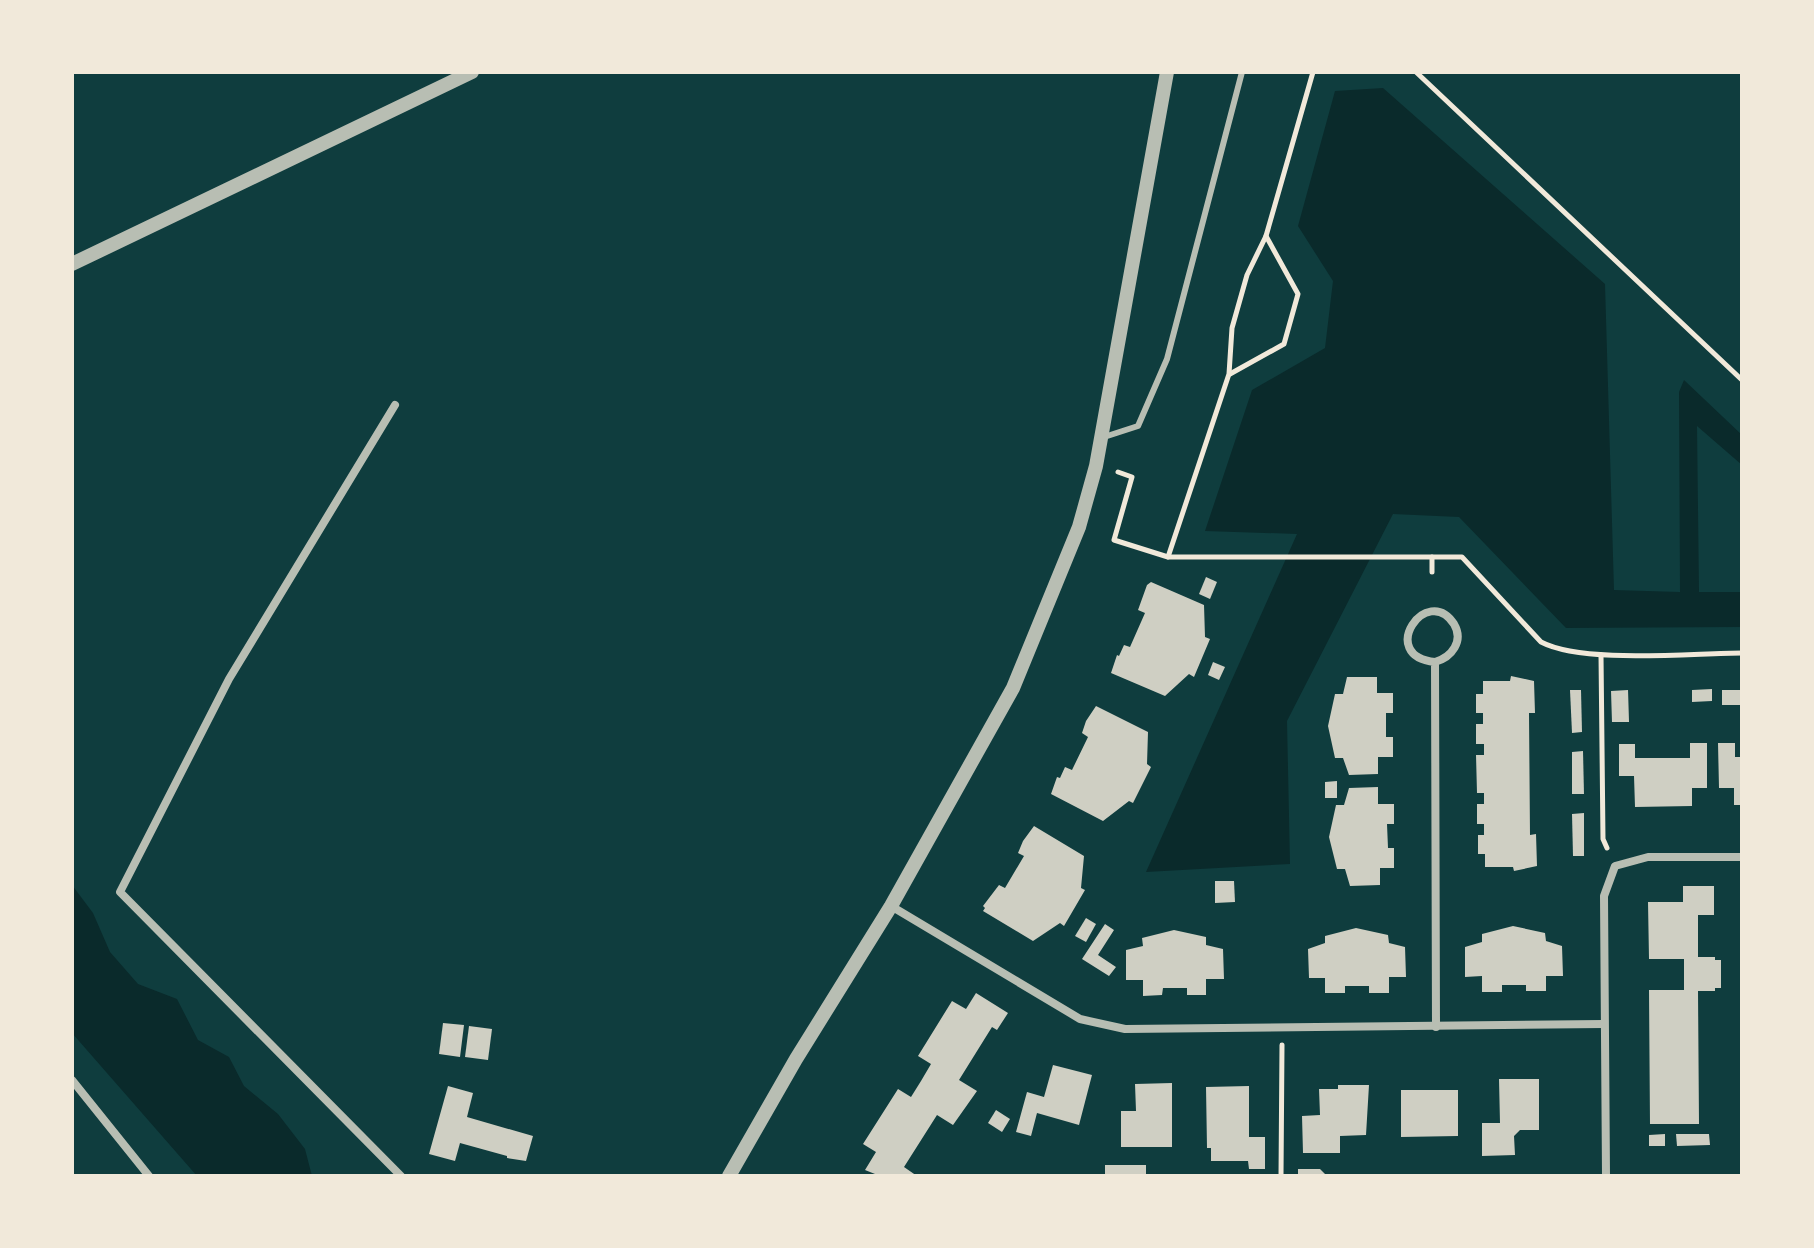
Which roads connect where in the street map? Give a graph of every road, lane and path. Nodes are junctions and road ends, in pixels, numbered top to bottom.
1 (472, 72) edge
2 (1167, 72) edge
3 (1242, 72) edge
4 (1313, 72) edge
5 (1416, 72) edge
6 (1266, 236) junction
7 (72, 264) edge
8 (1229, 374) junction
9 (1742, 380) edge
10 (395, 405) dead end
11 (1101, 439) junction
12 (1096, 466) junction
13 (1168, 557) junction
14 (1432, 557) junction
15 (1432, 572) dead end
16 (1742, 653) edge
17 (1601, 655) junction
18 (1435, 662) junction
19 (1742, 857) edge
20 (1615, 866) junction
21 (891, 906) junction
22 (1604, 1024) junction
23 (1282, 1027) junction
24 (1436, 1027) junction
25 (72, 1080) edge
26 (149, 1176) edge
27 (401, 1176) edge
28 (729, 1176) edge
29 (1281, 1176) edge
30 (1606, 1176) edge

1 - 7 street
2 - 11 street
3 - 11 lane
4 - 6 path
5 - 9 path
6 - 8 path
6 - 8 path
8 - 13 path
10 - 27 street
11 - 12 street
12 - 13 path
12 - 21 street
13 - 14 path
14 - 15 path
14 - 17 path
16 - 17 path
17 - 20 path
18 - 18 street
18 - 24 street
19 - 20 street
20 - 22 street
21 - 23 street
21 - 28 street
22 - 24 street
22 - 30 street
23 - 24 street
23 - 29 path
25 - 26 street

